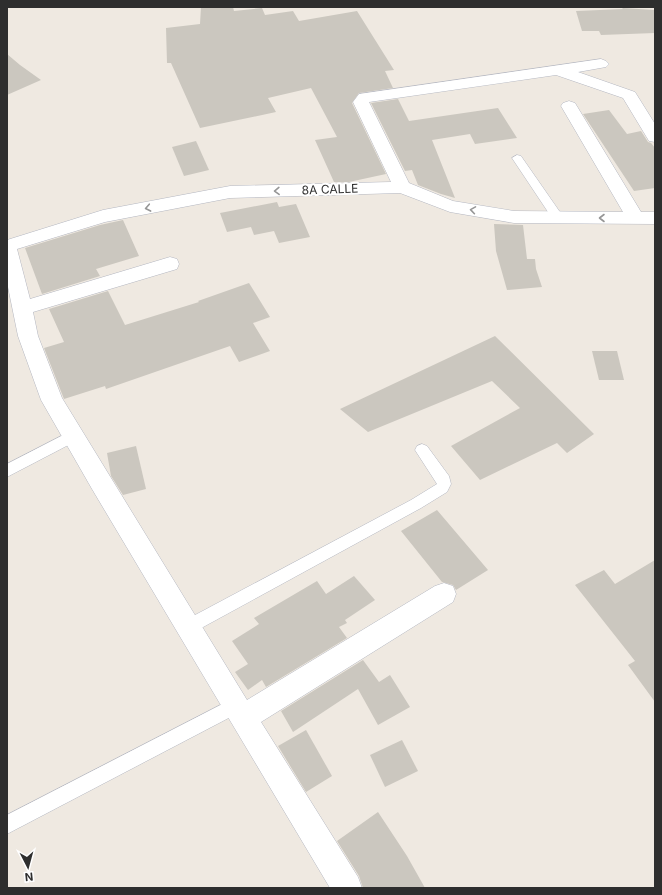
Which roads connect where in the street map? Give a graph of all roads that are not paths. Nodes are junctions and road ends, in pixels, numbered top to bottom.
1 (601, 64) dead end
2 (557, 70) junction
3 (568, 106) dead end
4 (655, 136) edge
5 (516, 158) dead end
6 (402, 187) junction
7 (558, 218) junction
8 (636, 218) junction
9 (655, 218) edge
10 (9, 257) edge
11 (170, 264) dead end
12 (22, 308) junction
13 (73, 436) junction
14 (422, 450) dead end
15 (7, 471) edge
16 (444, 594) dead end
17 (188, 627) junction
18 (240, 711) junction
19 (7, 824) edge
20 (348, 888) edge

1 - 2 street
2 - 4 street
2 - 6 street
3 - 8 street
5 - 7 lane
7 -> 6 street, 8A CALLE
6 -> 10 street, 8A CALLE
8 -> 7 street, 8A CALLE
8 - 9 street, 8A CALLE
10 - 12 street
11 - 12 street
12 - 13 street
13 - 15 lane
13 - 17 street
14 - 17 lane
16 - 18 street
17 - 18 street
18 - 19 lane
18 - 20 street

